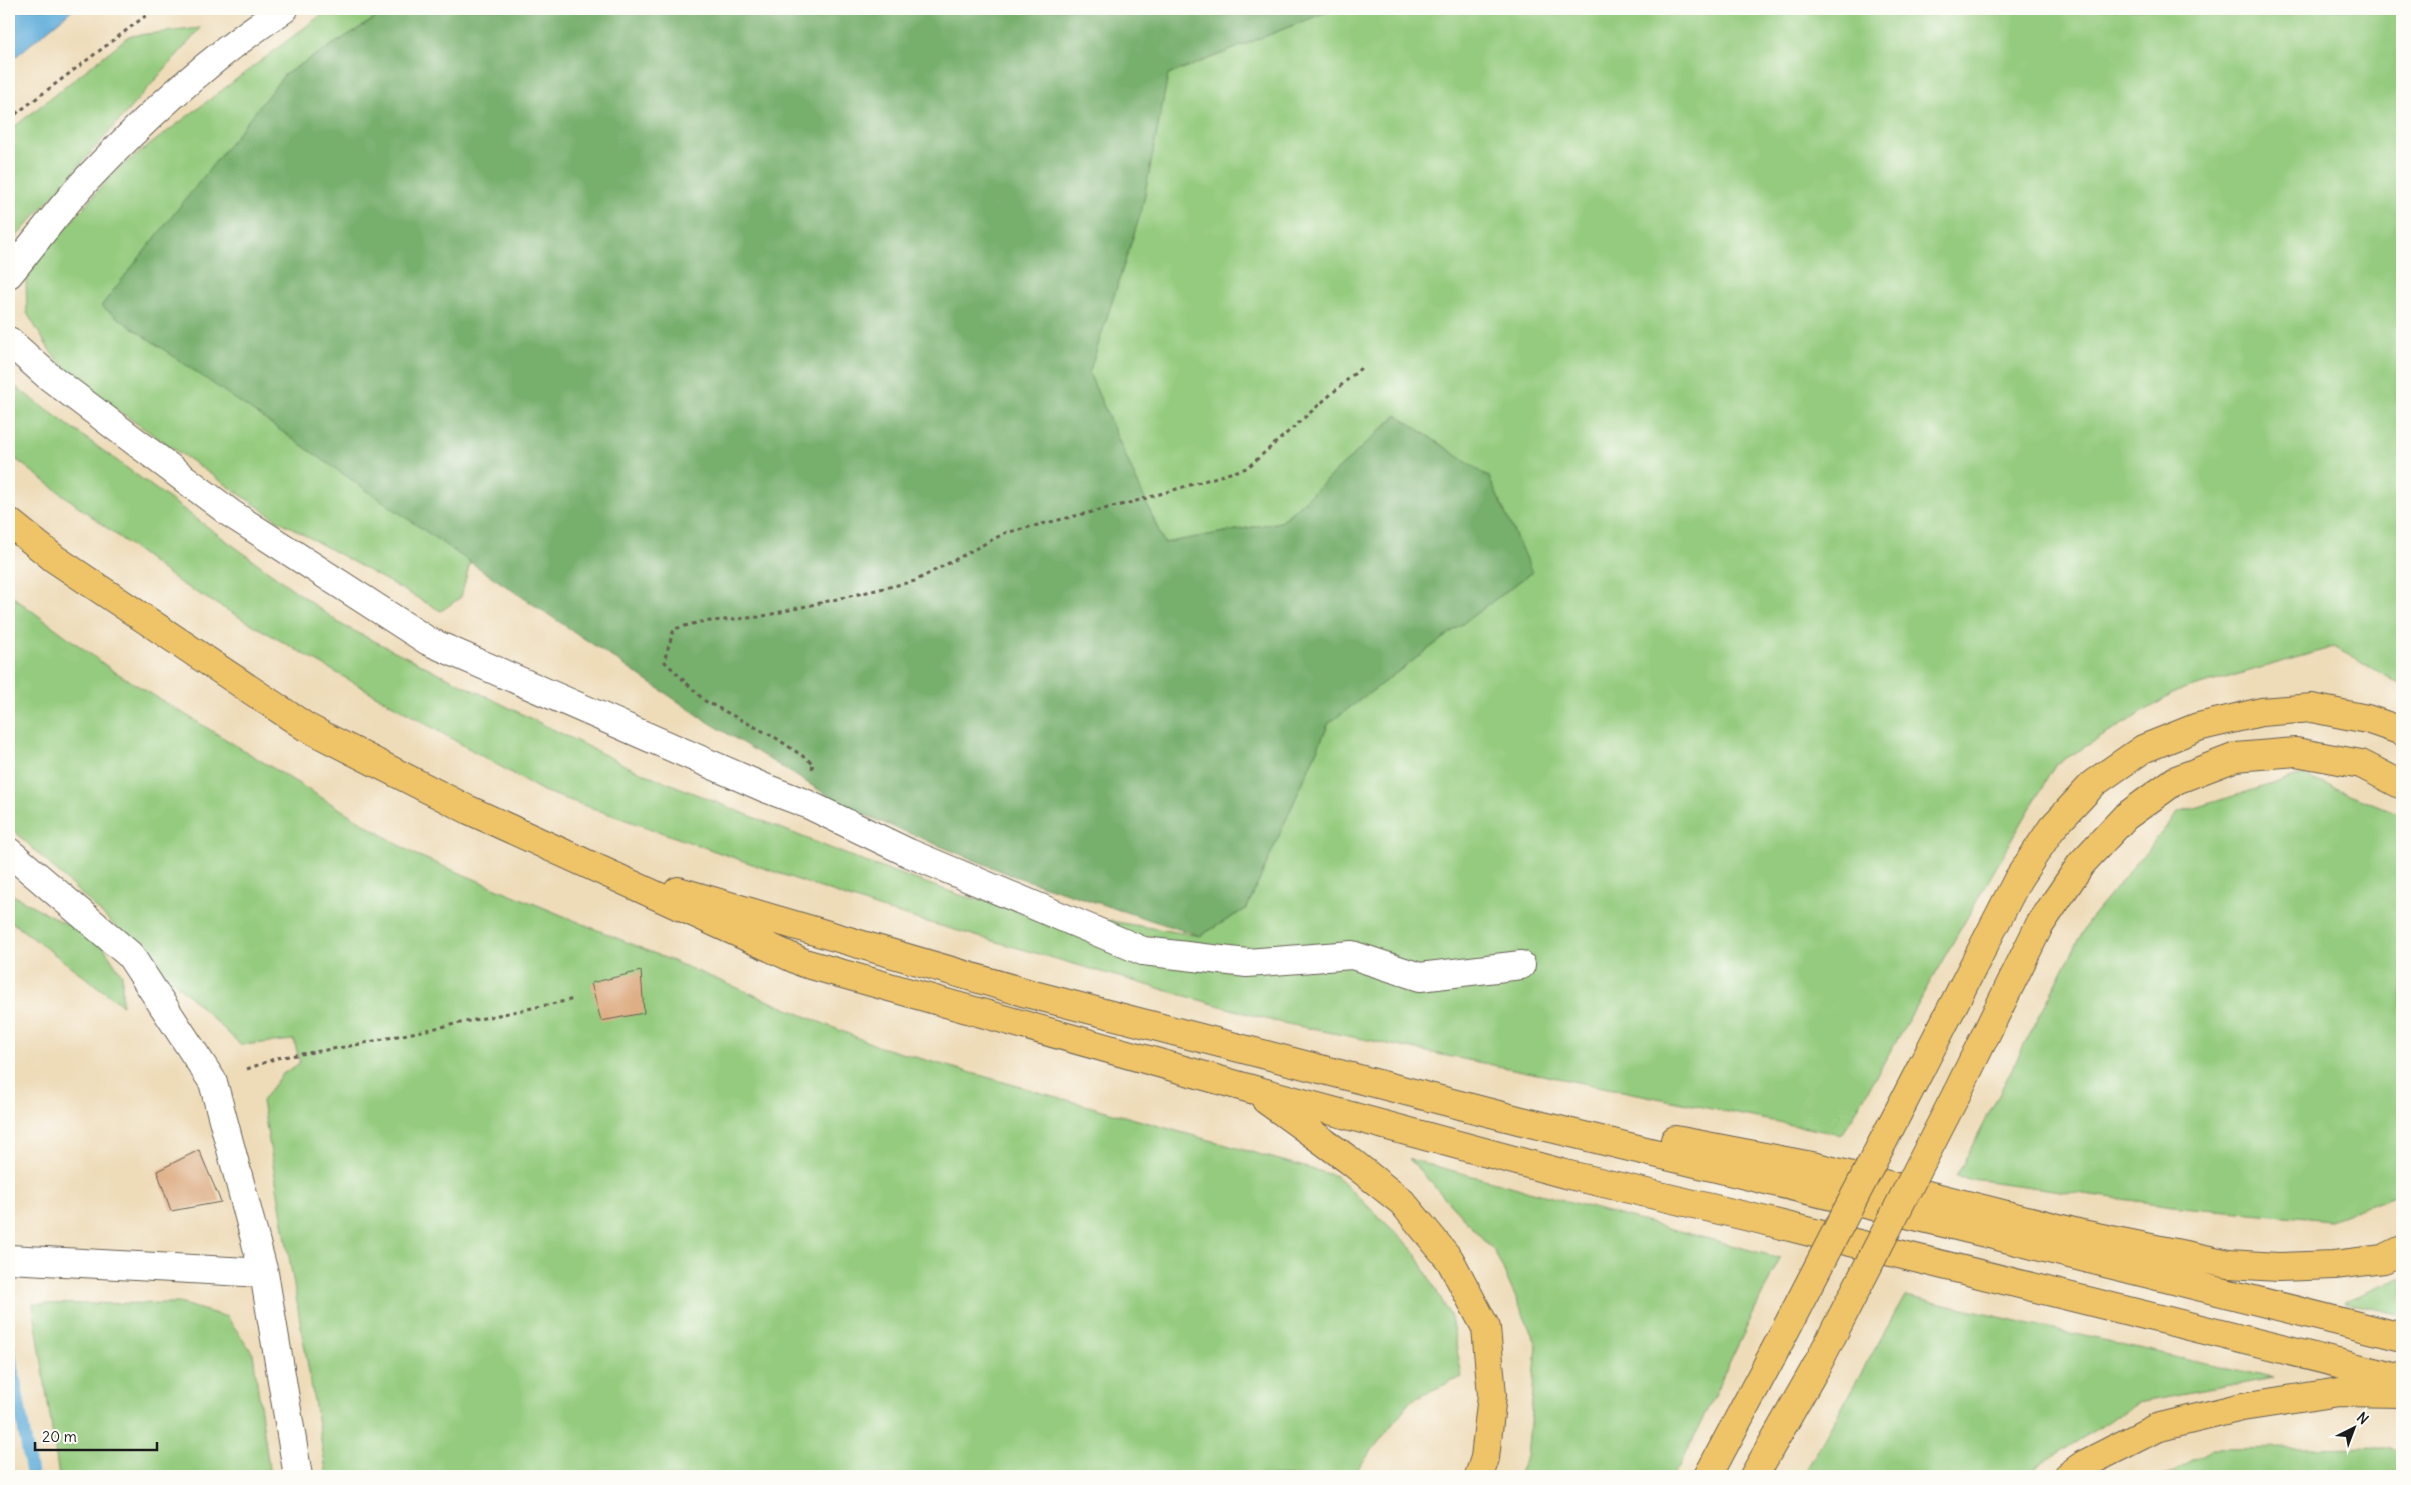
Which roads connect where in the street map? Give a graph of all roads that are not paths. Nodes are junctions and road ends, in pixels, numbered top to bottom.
1 (284, 9) edge
2 (9, 274) edge
3 (9, 341) edge
4 (9, 522) edge
5 (2402, 731) edge
6 (2402, 785) edge
7 (9, 852) edge
8 (591, 866) junction
9 (1521, 965) dead end
10 (1383, 1085) junction
11 (1251, 1089) junction
12 (2402, 1250) edge
13 (9, 1259) edge
14 (264, 1273) junction
15 (2402, 1337) edge
16 (2402, 1379) edge
17 (2402, 1394) edge
18 (298, 1476) edge
19 (1479, 1476) edge
20 (1708, 1476) edge
21 (1754, 1476) edge
22 (2068, 1476) edge

1 - 2 street
3 - 9 street
4 - 8 main road
5 - 20 main road, bridge
6 - 21 main road, bridge
7 - 14 street
8 - 10 main road
8 - 11 main road
10 - 12 main road
10 - 15 main road
11 - 16 main road
11 - 19 main road
13 - 14 street
14 - 18 street
17 - 22 main road

